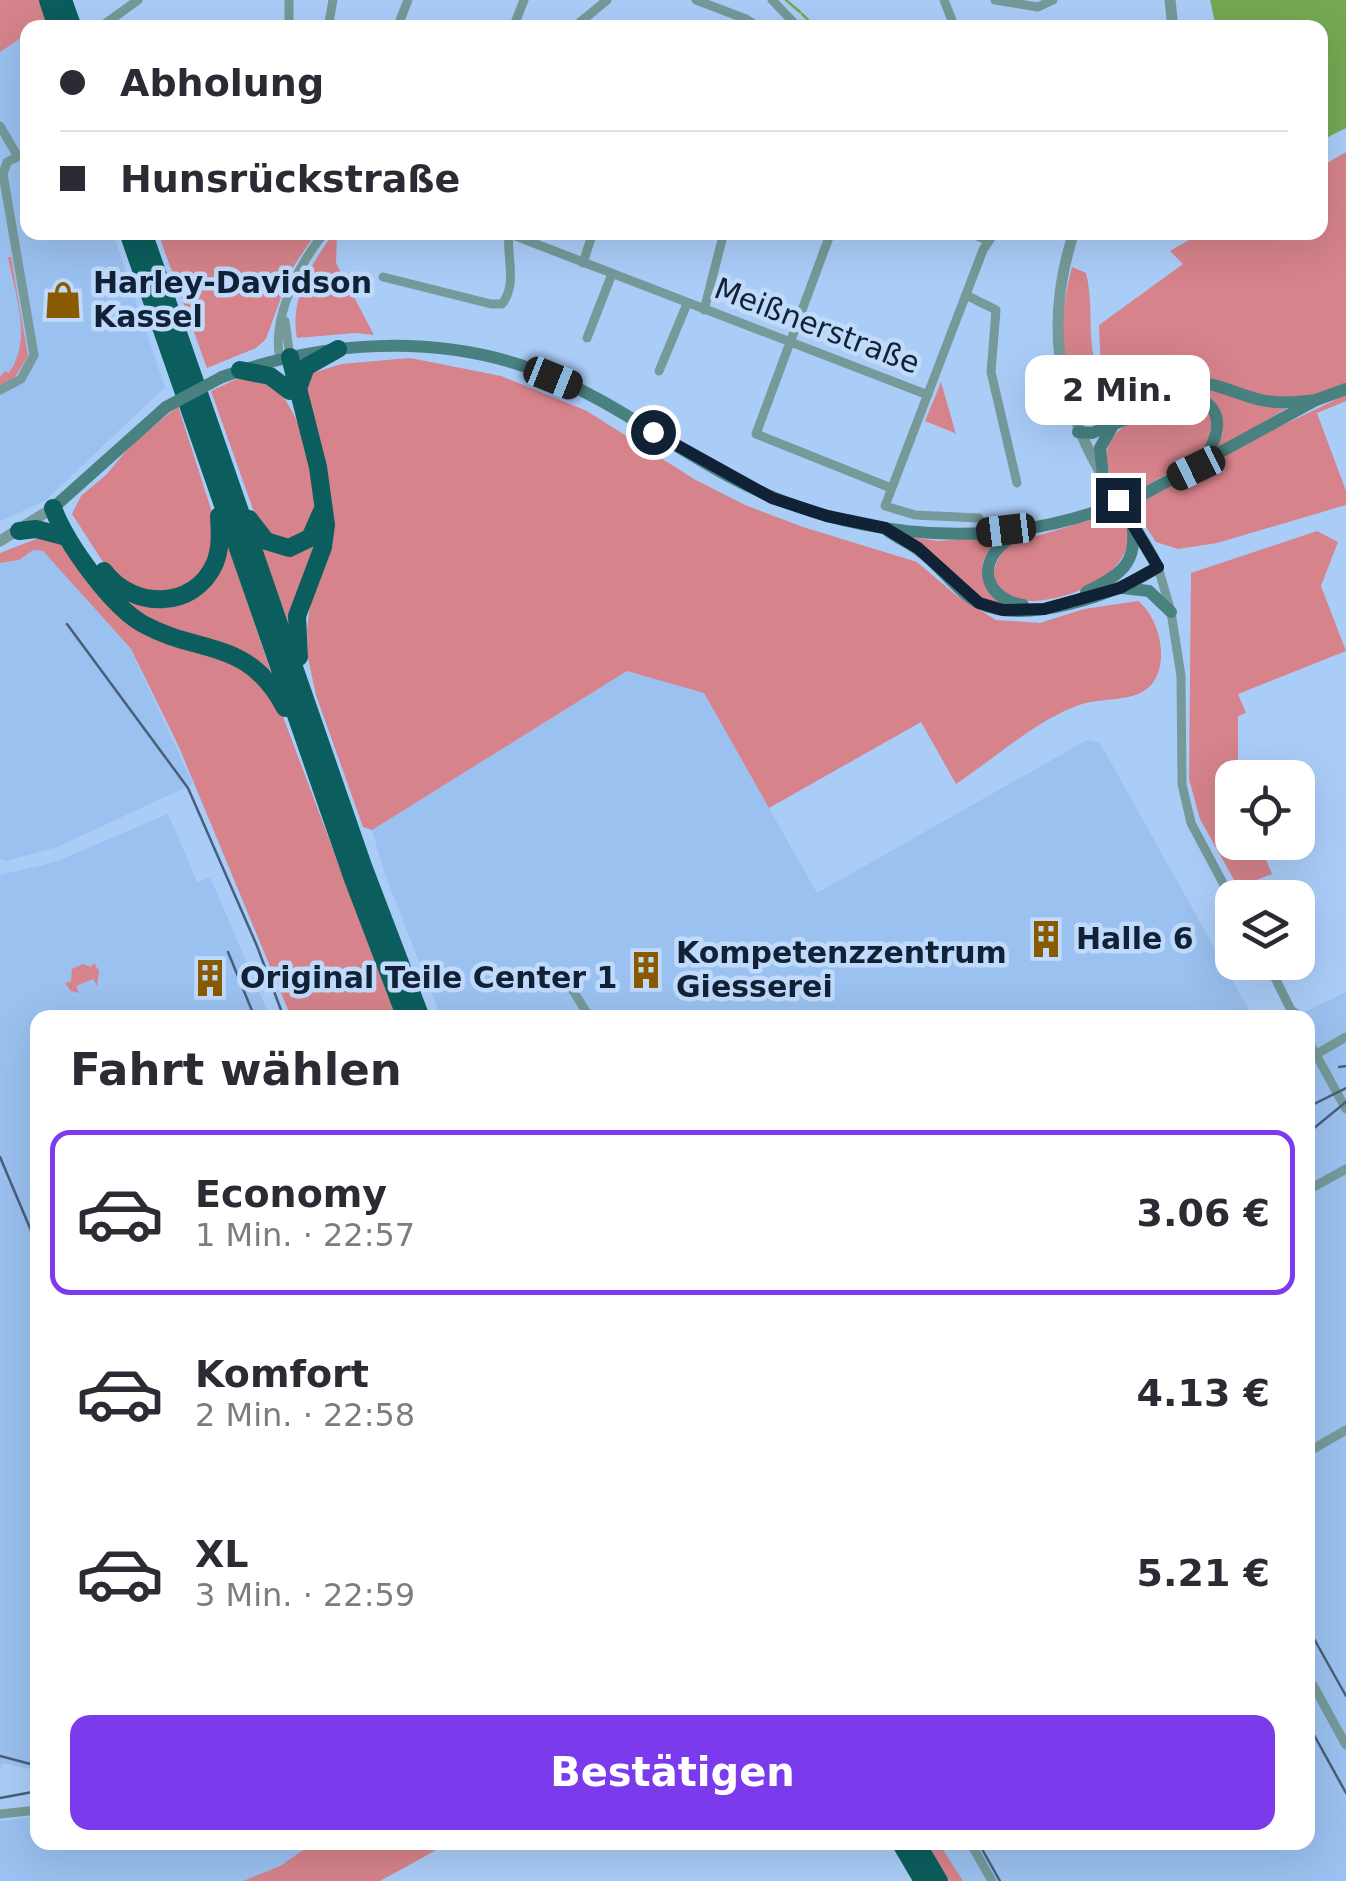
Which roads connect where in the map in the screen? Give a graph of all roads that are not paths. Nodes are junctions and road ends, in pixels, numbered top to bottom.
1 (138, 0) edge
2 (607, 0) edge
3 (696, 0) edge
4 (772, 0) edge
5 (995, 0) edge
6 (1054, 0) edge
7 (110, 20) edge
8 (583, 20) edge
9 (749, 20) edge
10 (791, 20) edge
11 (0, 126) edge
12 (20, 151) edge
13 (20, 154) edge
14 (131, 240) edge
15 (147, 240) edge
16 (320, 240) edge
17 (508, 240) edge
18 (526, 240) edge
19 (590, 240) edge
20 (722, 240) edge
21 (828, 240) edge
22 (989, 240) edge
23 (1068, 240) edge
24 (584, 263) junction
25 (612, 274) junction
26 (383, 277) dead end
27 (966, 295) junction
28 (688, 304) junction
29 (704, 310) junction
30 (587, 338) dead end
31 (789, 341) junction
32 (338, 349) junction
33 (285, 358) junction
34 (659, 371) dead end
35 (231, 373) junction
36 (294, 389) junction
37 (1346, 389) edge
38 (0, 390) edge
39 (1064, 391) junction
40 (928, 395) junction
41 (1316, 400) junction
42 (1103, 414) junction
43 (1114, 425) junction
44 (1078, 432) junction
45 (1196, 468) junction
46 (1103, 476) junction
47 (214, 480) junction
48 (1017, 483) dead end
49 (891, 488) junction
50 (234, 492) junction
51 (323, 502) junction
52 (56, 506) junction
53 (979, 518) dead end
54 (1132, 524) junction
55 (885, 528) junction
56 (1022, 529) junction
57 (19, 531) junction
58 (68, 537) junction
59 (0, 540) edge
60 (1156, 564) junction
61 (1123, 568) junction
62 (1120, 588) junction
63 (1171, 612) junction
64 (299, 683) junction
65 (312, 759) junction
66 (1221, 880) edge
67 (1276, 980) edge
68 (569, 984) dead end
69 (403, 1010) edge
70 (418, 1010) edge
71 (585, 1010) edge
72 (1291, 1010) edge
73 (1346, 1038) edge
74 (1315, 1055) edge
75 (1315, 1062) edge
76 (1346, 1109) edge
77 (1346, 1169) edge
78 (1315, 1186) edge
79 (1346, 1430) edge
80 (1315, 1448) edge
81 (1315, 1690) edge
82 (1346, 1744) edge
83 (30, 1811) edge
84 (0, 1814) edge
85 (905, 1850) edge
86 (921, 1850) edge
87 (975, 1850) edge
88 (922, 1881) edge
89 (938, 1881) edge
90 (992, 1881) edge

1 - 7 street
2 - 8 street
3 - 9 street
4 - 10 street
5 - 6 street
11 - 12 street
13 - 38 street
14 - 47 highway
15 - 50 highway
16 - 33 street
17 - 26 street
18 - 24 street, Meißnerstraße
19 - 24 street
20 - 29 street
21 - 31 street
22 - 27 street
23 - 39 street
24 - 25 street, Meißnerstraße
25 - 28 street, Meißnerstraße
25 - 30 street
27 - 40 street
27 - 48 street
28 - 29 street, Meißnerstraße
28 - 34 street, Meißnerstraße
29 - 31 street, Meißnerstraße
31 - 40 street, Meißnerstraße
31 - 49 street
32 - 33 main road
32 - 36 highway
32 - 55 main road
33 - 35 main road
33 - 36 highway
35 - 36 highway
35 - 52 main road, bridge
36 - 51 highway
37 - 41 main road
39 - 42 main road
39 - 44 street
40 - 49 street
41 - 42 main road
41 - 45 main road
42 - 44 main road
43 - 44 main road
43 - 45 main road
43 - 46 main road
44 - 46 street
45 - 56 main road, bridge
46 - 54 street
47 - 52 highway
47 - 65 highway
49 - 53 street
50 - 51 highway
50 - 64 highway
51 - 64 highway
52 - 57 street
52 - 58 highway
54 - 60 street
54 - 61 main road
55 - 56 main road
55 - 62 main road
56 - 61 main road
57 - 58 highway
57 - 59 street
58 - 65 highway
60 - 61 main road
60 - 62 main road
60 - 63 street
62 - 63 main road
63 - 66 street
64 - 70 highway
65 - 69 highway
67 - 72 street
68 - 71 street
73 - 74 street
75 - 76 street
77 - 78 street
79 - 80 street
81 - 82 street
83 - 84 street
85 - 88 highway
86 - 89 highway
87 - 90 street

